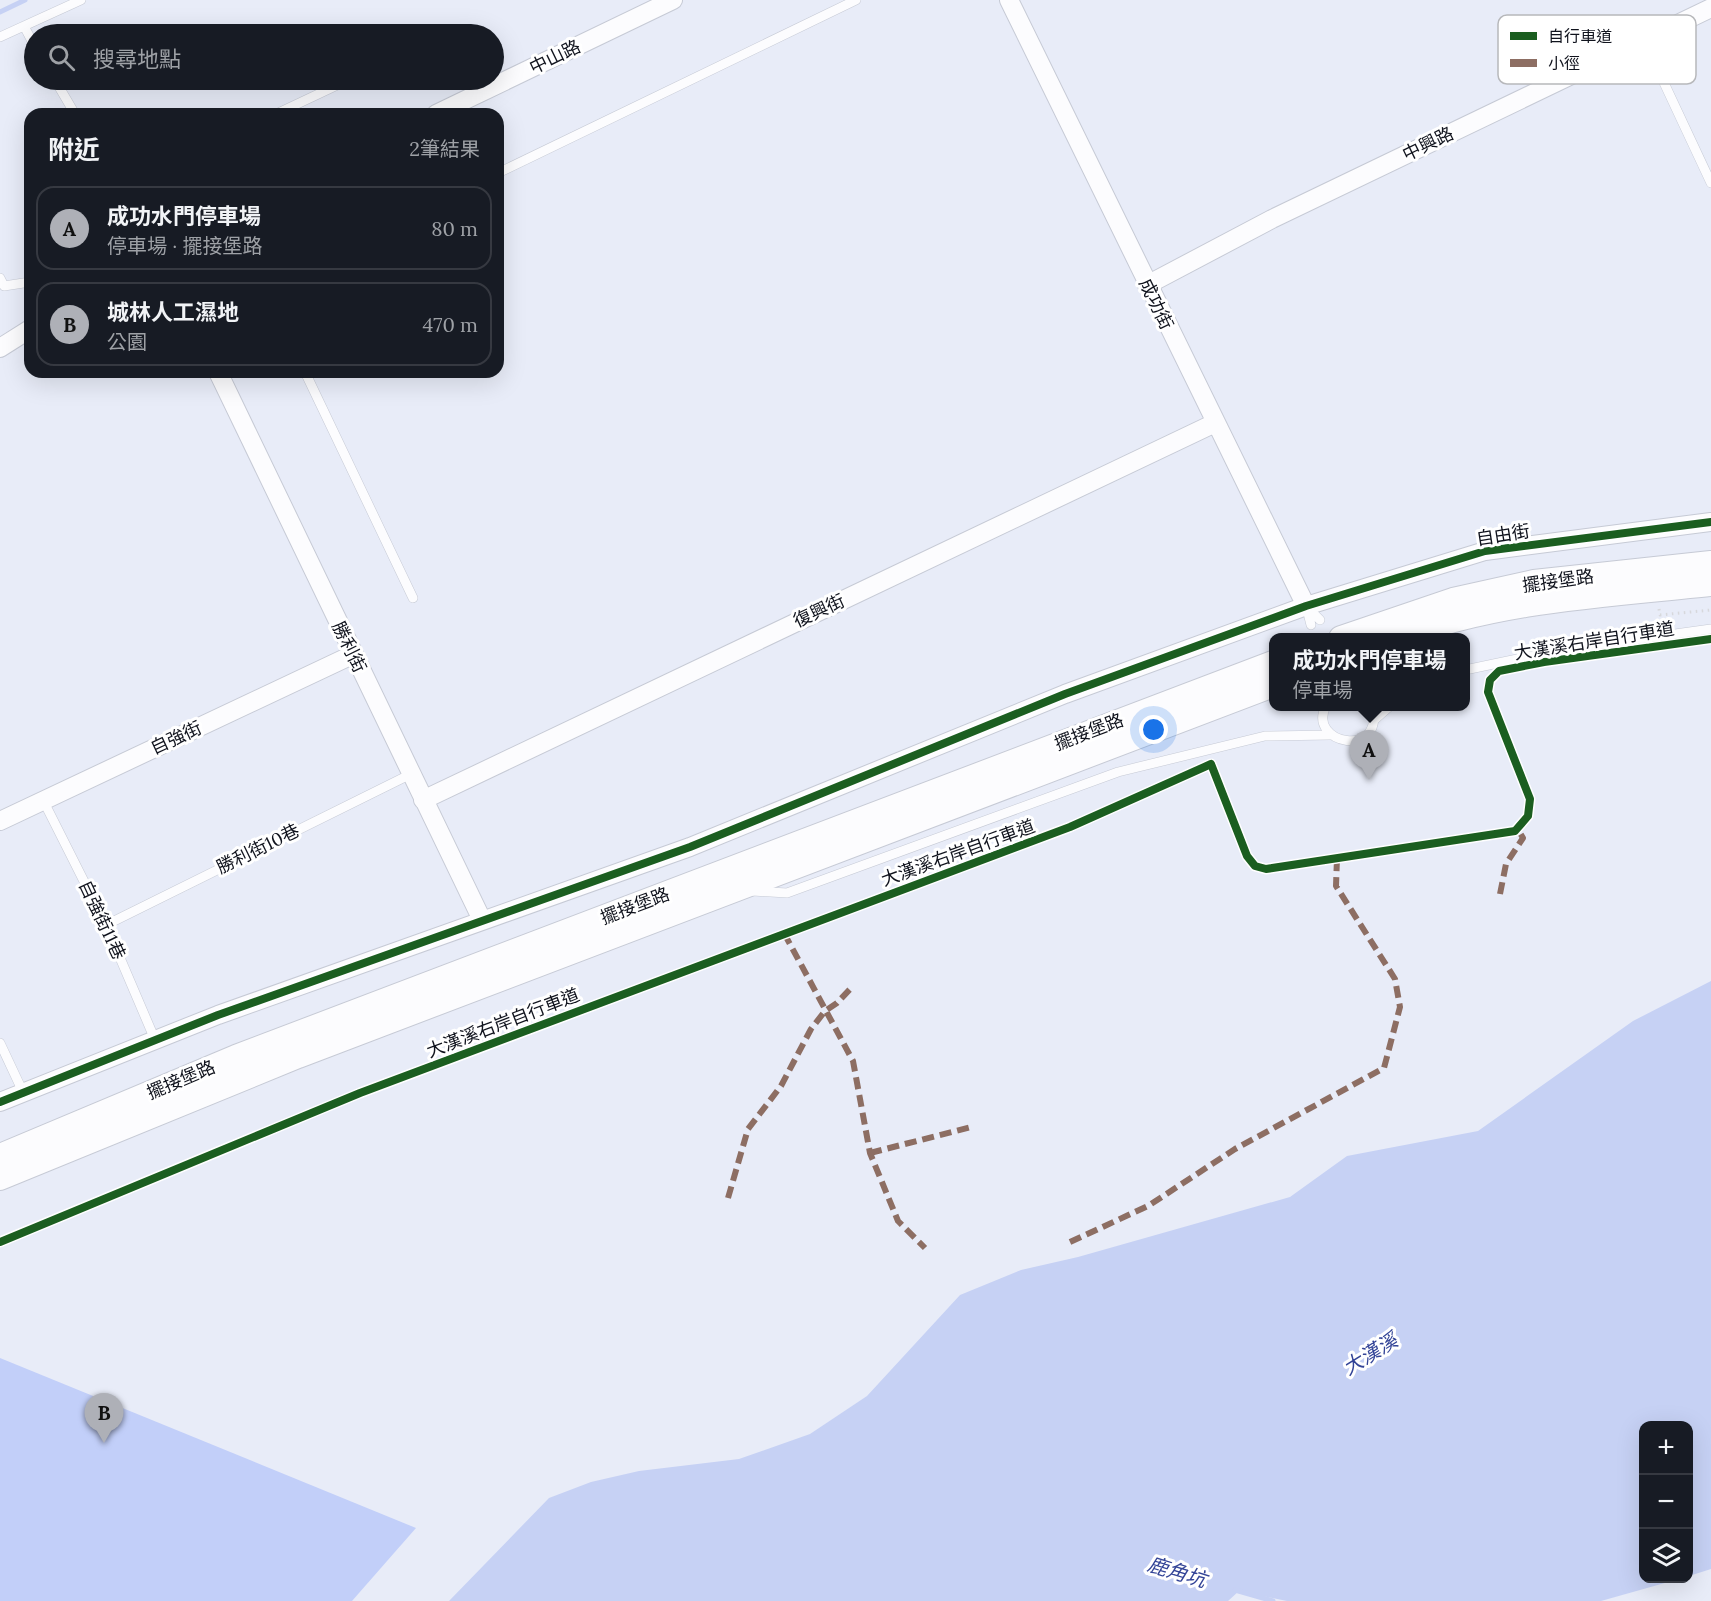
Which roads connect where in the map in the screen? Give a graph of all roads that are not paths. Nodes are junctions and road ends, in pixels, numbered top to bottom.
1 (81, 0) edge
2 (673, 0) edge
3 (856, 0) edge
4 (1009, 0) edge
5 (1711, 8) edge
6 (1696, 15) edge
7 (30, 24) edge
8 (24, 27) edge
9 (0, 37) edge
10 (504, 81) edge
11 (1553, 84) edge
12 (1665, 84) edge
13 (61, 90) edge
14 (327, 90) edge
15 (486, 90) edge
16 (71, 108) edge
17 (289, 108) edge
18 (448, 108) edge
19 (504, 170) edge
20 (1711, 183) edge
21 (0, 278) edge
22 (24, 283) edge
23 (1147, 285) junction
24 (24, 333) edge
25 (0, 348) edge
26 (221, 378) edge
27 (308, 378) edge
28 (1215, 423) junction
29 (1711, 522) edge
30 (1711, 563) edge
31 (1711, 584) edge
32 (413, 598) dead end
33 (1306, 606) junction
34 (1316, 622) dead end
35 (1711, 629) edge
36 (1356, 633) edge
37 (1415, 633) edge
38 (352, 655) junction
39 (1269, 665) edge
40 (1470, 669) edge
41 (1269, 687) edge
42 (1325, 711) edge
43 (1373, 711) edge
44 (1384, 711) edge
45 (1374, 720) junction
46 (1330, 735) junction
47 (411, 774) junction
48 (43, 800) junction
49 (423, 800) junction
50 (0, 821) edge
51 (733, 890) junction
52 (482, 920) junction
53 (106, 925) junction
54 (0, 1042) edge
55 (156, 1042) junction
56 (23, 1092) junction
57 (0, 1102) edge
58 (0, 1156) edge
59 (0, 1178) edge

1 - 7 lane
2 - 10 street, 中山路
3 - 19 lane
4 - 23 street, 成功街
5 - 6 street, 中興路
8 - 9 lane
11 - 23 street, 中興路
12 - 20 lane
13 - 16 lane
14 - 17 lane
15 - 18 street, 中山路
21 - 22 lane
23 - 28 street, 成功街
24 - 25 street
26 - 38 street, 勝利街
27 - 32 lane
28 - 33 street, 成功街
28 - 49 street, 復興街
29 - 33 street, 自由街
30 - 36 street, 擺接堡路
31 - 37 street, 擺接堡路
33 - 34 lane, 成功街
33 - 52 street, 自由街
35 - 40 lane
38 - 47 street, 勝利街
38 - 48 street, 自強街
39 - 58 street, 擺接堡路
41 - 51 street, 擺接堡路
42 - 46 lane
43 - 45 lane
44 - 45 lane
45 - 46 lane
46 - 51 lane
47 - 49 street, 勝利街
47 - 53 lane, 勝利街10巷
48 - 50 street, 自強街
48 - 53 lane, 自強街11巷
49 - 52 street, 勝利街
51 - 59 street, 擺接堡路
52 - 55 street, 自由街
53 - 55 lane, 自強街11巷
54 - 56 lane
55 - 56 street, 自由街
56 - 57 street, 自由街

